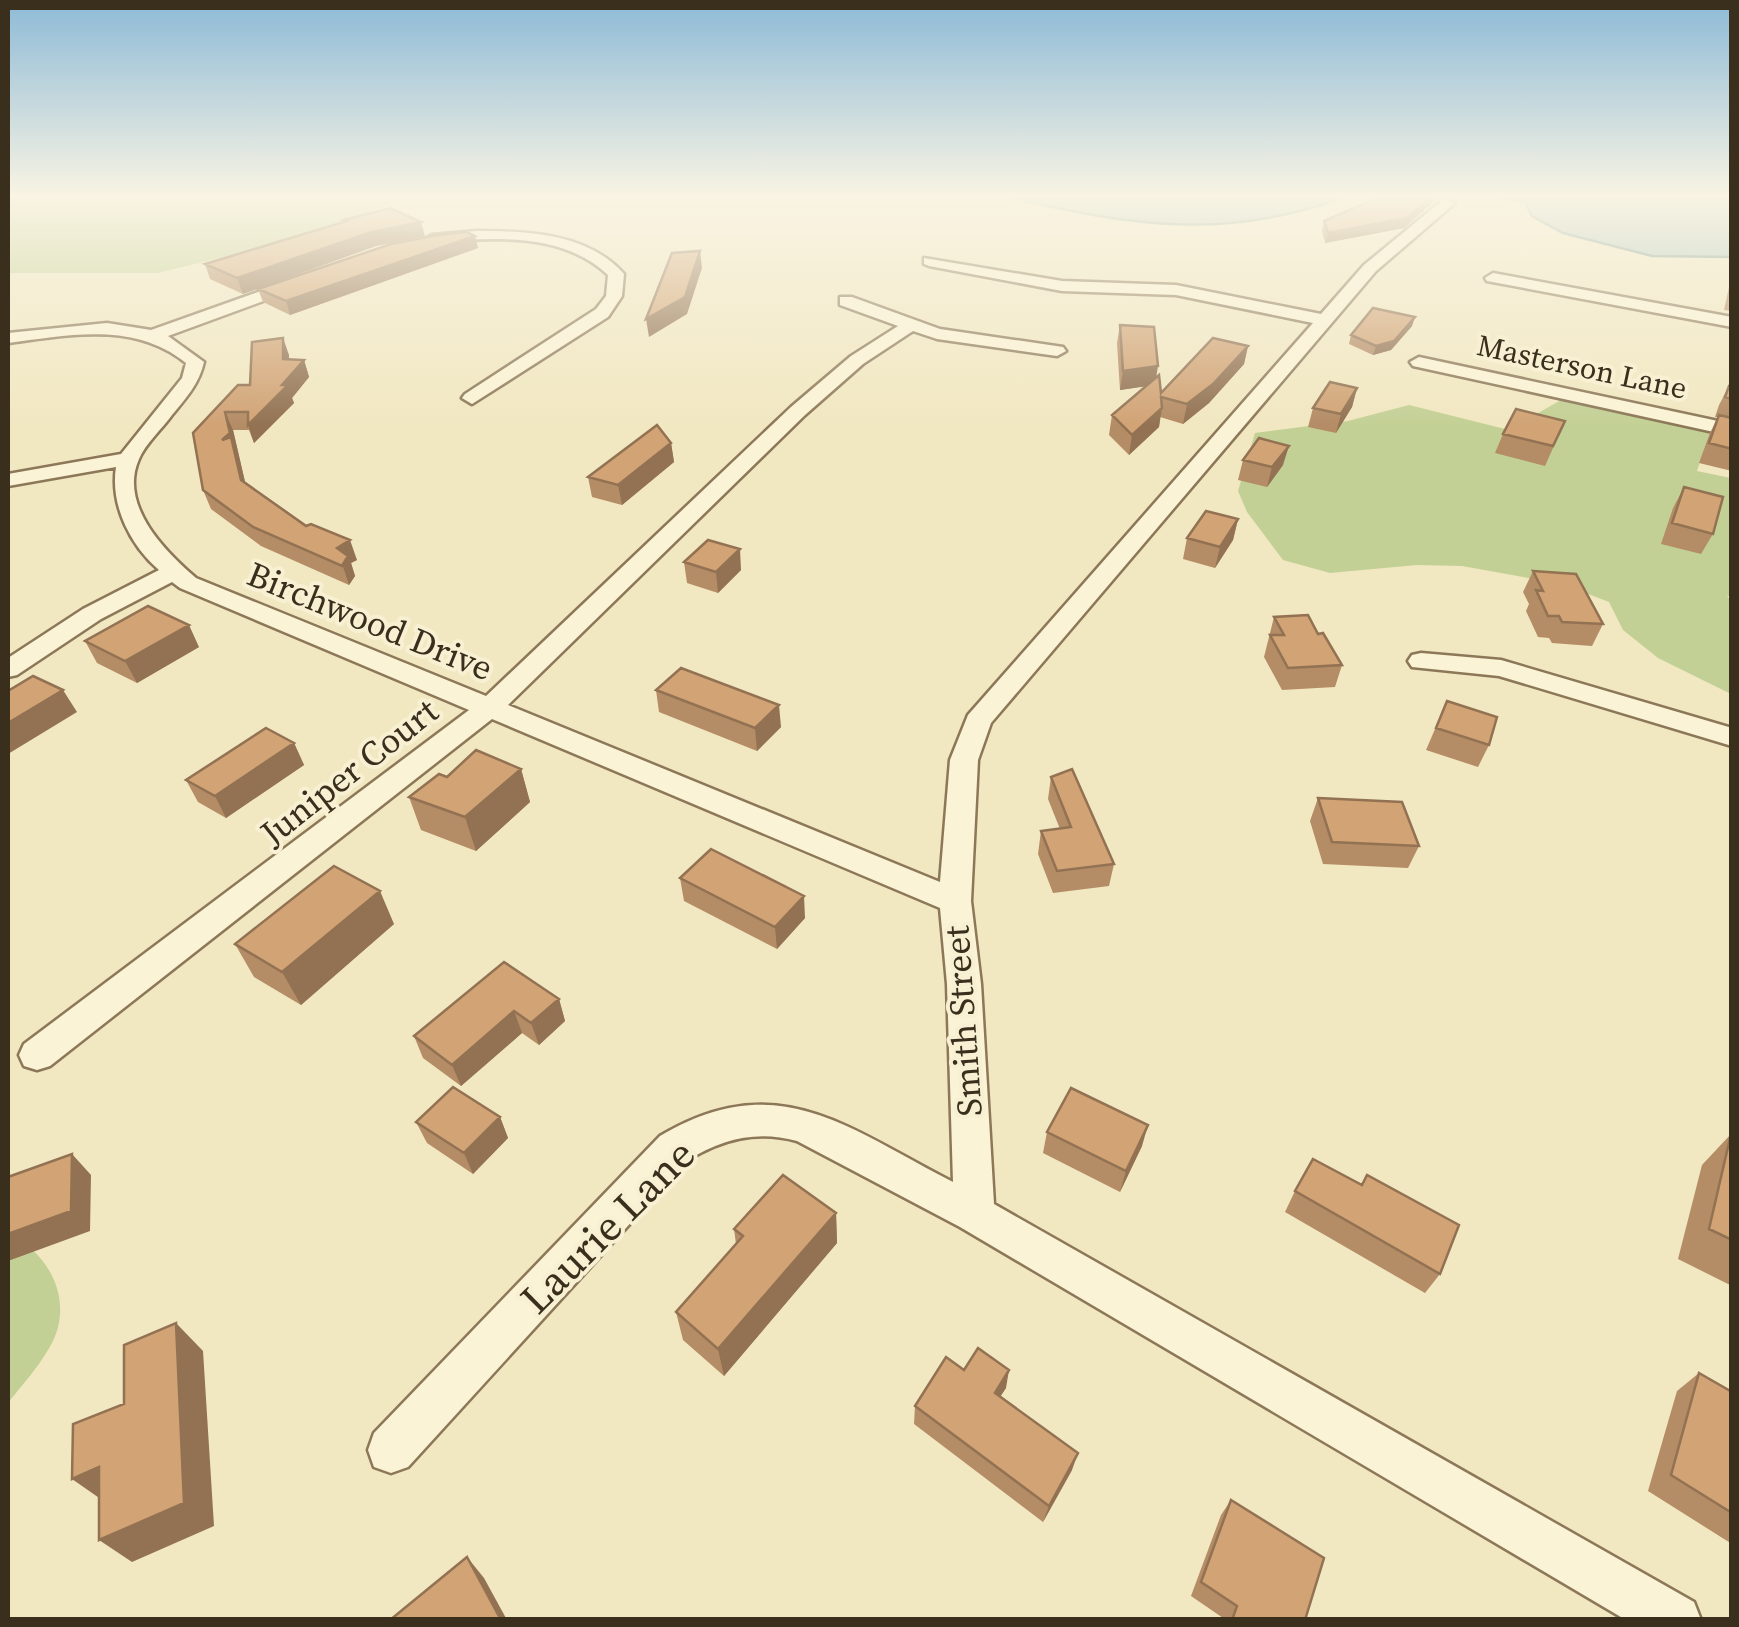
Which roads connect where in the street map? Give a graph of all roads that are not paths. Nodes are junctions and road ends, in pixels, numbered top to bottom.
1 (322, 274) edge
2 (616, 274) edge
3 (998, 274) edge
4 (1365, 274) edge
5 (1492, 278) dead end
6 (846, 301) dead end
7 (1324, 320) junction
8 (1732, 322) edge
9 (910, 326) junction
10 (156, 336) junction
11 (8, 338) edge
12 (1057, 351) dead end
13 (1420, 362) dead end
14 (472, 398) dead end
15 (1732, 430) edge
16 (128, 459) junction
17 (8, 480) edge
18 (176, 570) junction
19 (1420, 661) dead end
20 (8, 669) edge
21 (490, 707) junction
22 (1732, 738) edge
23 (955, 902) junction
24 (37, 1055) dead end
25 (974, 1214) junction
26 (391, 1450) dead end
27 (1676, 1620) edge

1 - 10 street
2 - 14 street
3 - 7 street
4 - 7 street, Smith Street
5 - 8 street
6 - 9 street
7 - 23 street, Smith Street
9 - 12 street
9 - 21 street, Juniper Court
10 - 11 street
10 - 16 street
13 - 15 street, Masterson Lane
16 - 17 street
16 - 18 street, Birchwood Drive
18 - 20 street
18 - 21 street, Birchwood Drive
19 - 22 street
21 - 23 street, Birchwood Drive
21 - 24 street, Juniper Court
23 - 25 street, Smith Street
25 - 26 street, Laurie Lane
25 - 27 street

